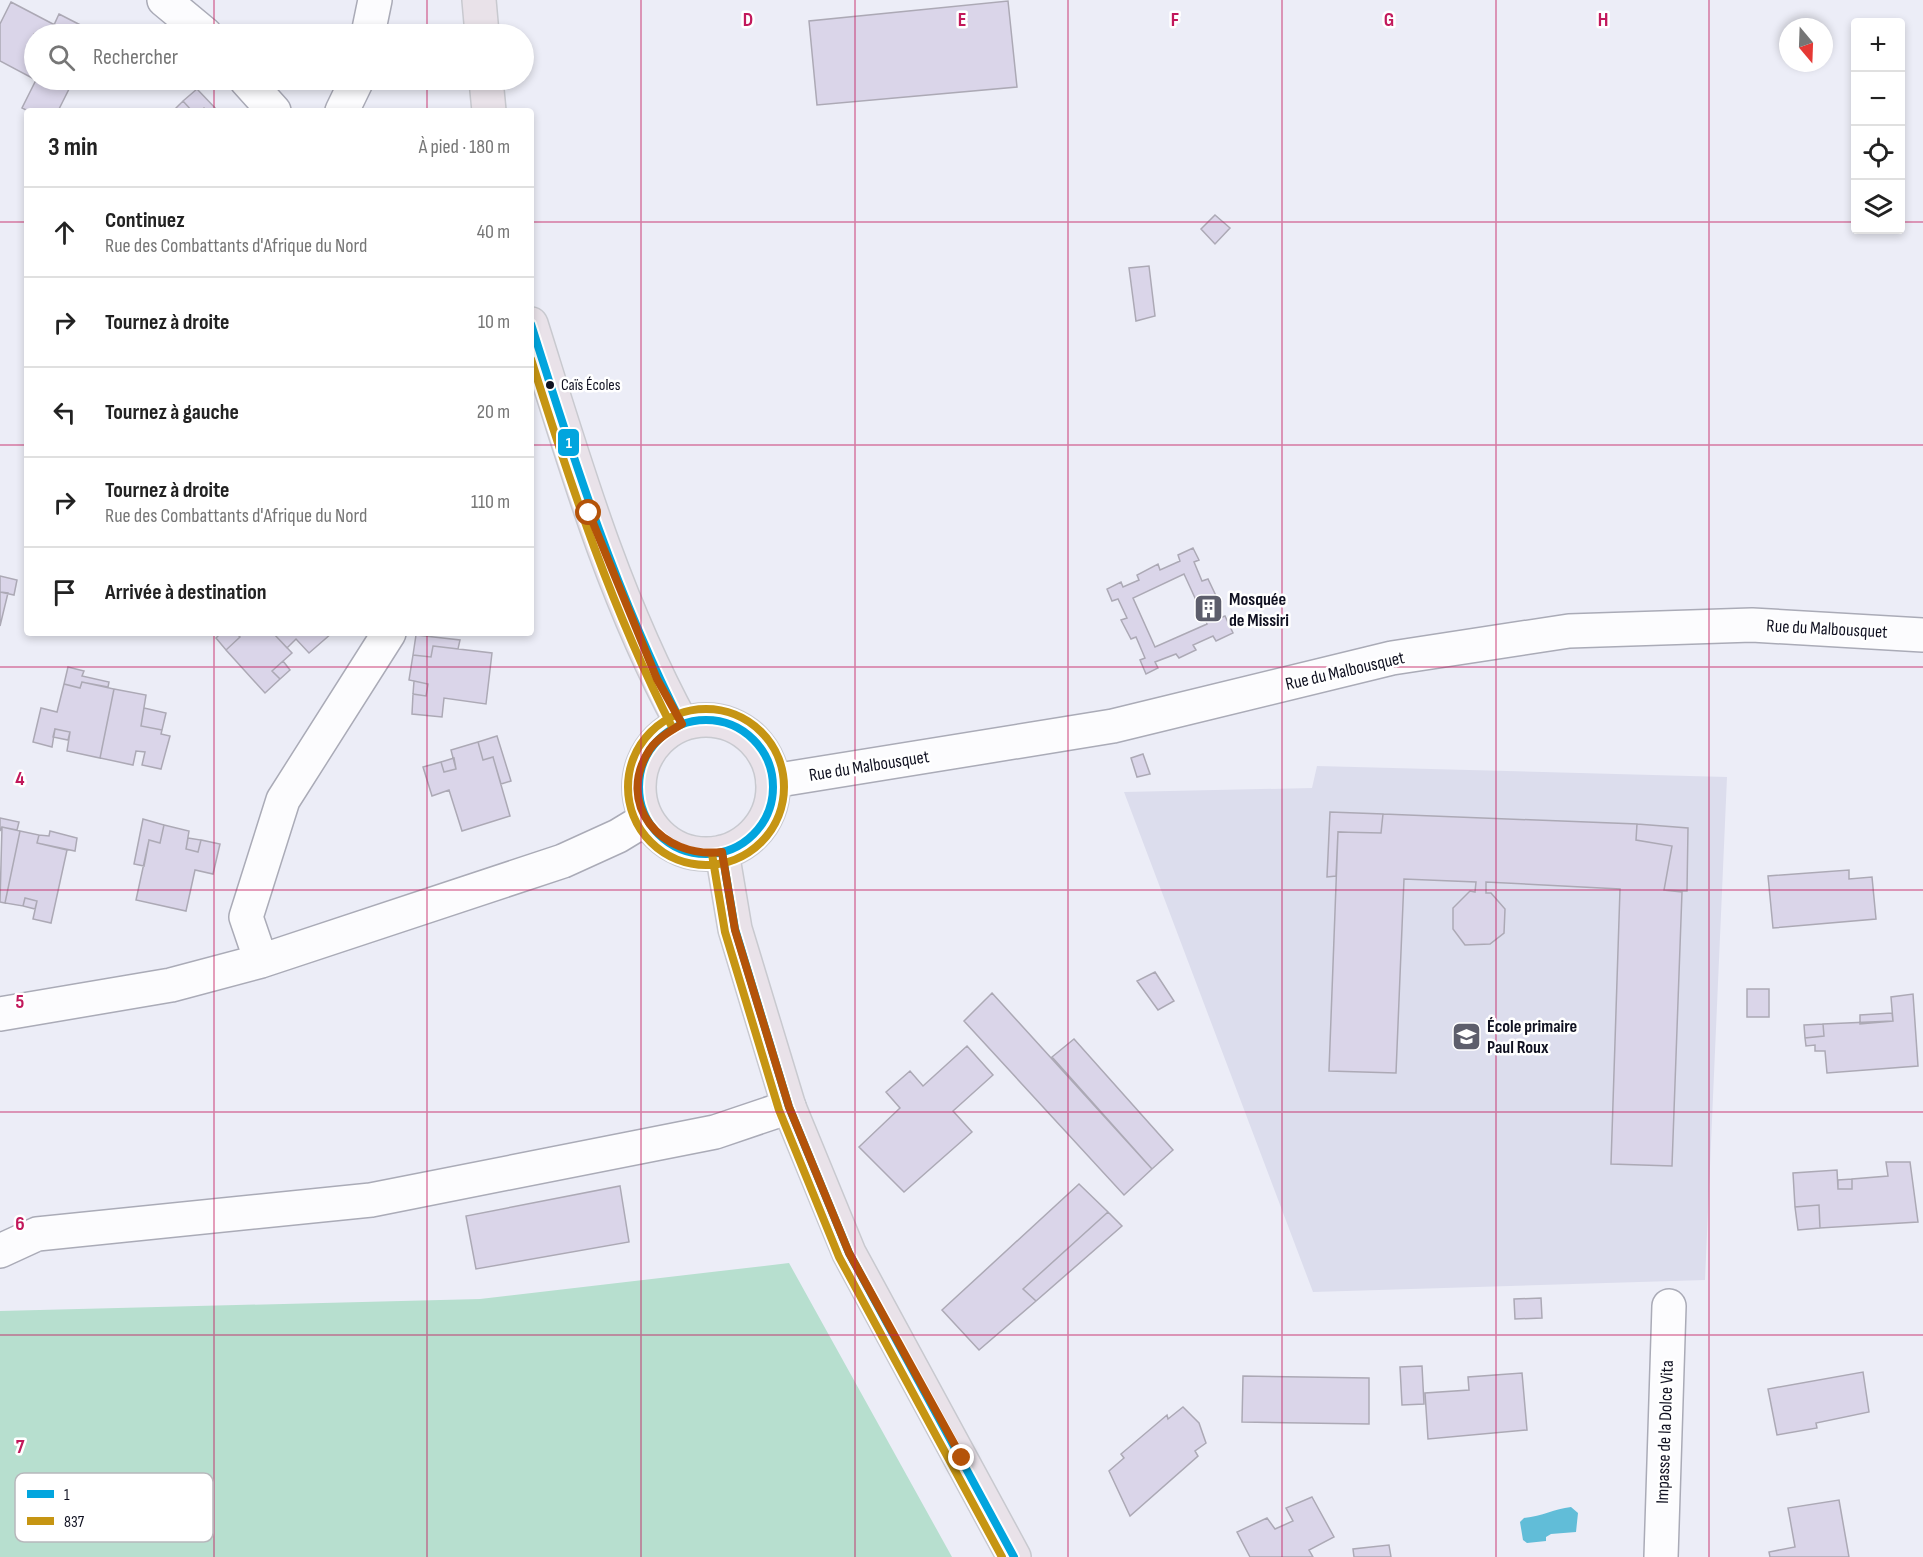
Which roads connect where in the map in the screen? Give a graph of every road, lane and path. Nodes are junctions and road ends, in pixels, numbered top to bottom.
1 (164, 0) edge
2 (375, 0) edge
3 (479, 0) edge
4 (193, 24) edge
5 (370, 24) edge
6 (481, 24) edge
7 (255, 90) edge
8 (352, 90) edge
9 (487, 90) edge
10 (271, 108) edge
11 (343, 108) edge
12 (489, 108) edge
13 (534, 334) edge
14 (1923, 635) edge
15 (387, 636) edge
16 (682, 724) junction
17 (773, 781) junction
18 (646, 819) junction
19 (722, 852) junction
20 (261, 961) junction
21 (0, 1014) edge
22 (789, 1107) junction
23 (0, 1251) edge
24 (1669, 1306) dead end
25 (1014, 1557) edge
26 (1661, 1557) edge

1 - 4 street
2 - 5 street
3 - 6 main road
7 - 10 street
8 - 11 street
9 - 12 main road
13 - 16 main road
14 - 17 street, Rue du Malbousquet
15 - 20 street
16 - 17 main road
16 - 18 main road
17 - 19 main road
18 - 19 main road
18 - 20 street
19 - 22 main road
20 - 21 street
22 - 23 street
22 - 25 main road
24 - 26 street, Impasse de la Dolce Vita

